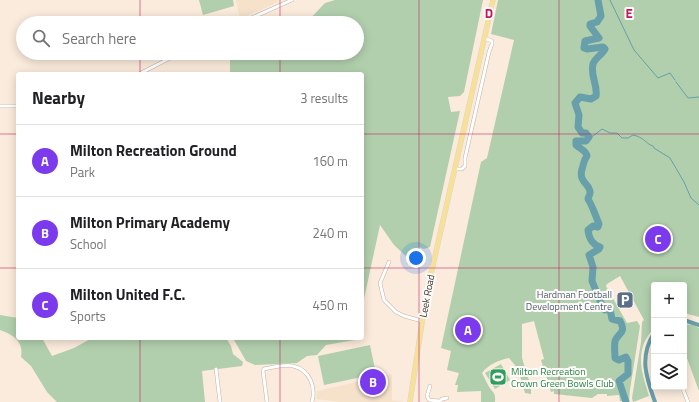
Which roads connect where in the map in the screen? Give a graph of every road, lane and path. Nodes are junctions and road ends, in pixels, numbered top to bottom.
1 (292, 0) edge
2 (493, 0) edge
3 (256, 16) edge
4 (484, 38) junction
5 (166, 60) edge
6 (143, 72) edge
7 (0, 106) edge
8 (16, 106) edge
9 (455, 169) junction
10 (389, 262) dead end
11 (422, 321) junction
12 (216, 369) dead end
13 (430, 386) dead end
14 (683, 390) edge
15 (447, 398) dead end
16 (439, 401) edge
17 (220, 402) edge
18 (267, 402) edge
19 (312, 402) edge
20 (410, 402) edge
21 (688, 402) edge

1 - 3 street
2 - 4 main road, Leek Road
4 - 9 main road, Leek Road
4 - 9 street, Leek Road
5 - 6 street
7 - 8 street
9 - 11 main road, Leek Road
10 - 11 street
11 - 20 main road, Leek Road
12 - 17 street
13 - 16 street
14 - 21 street
15 - 16 street
18 - 19 street

